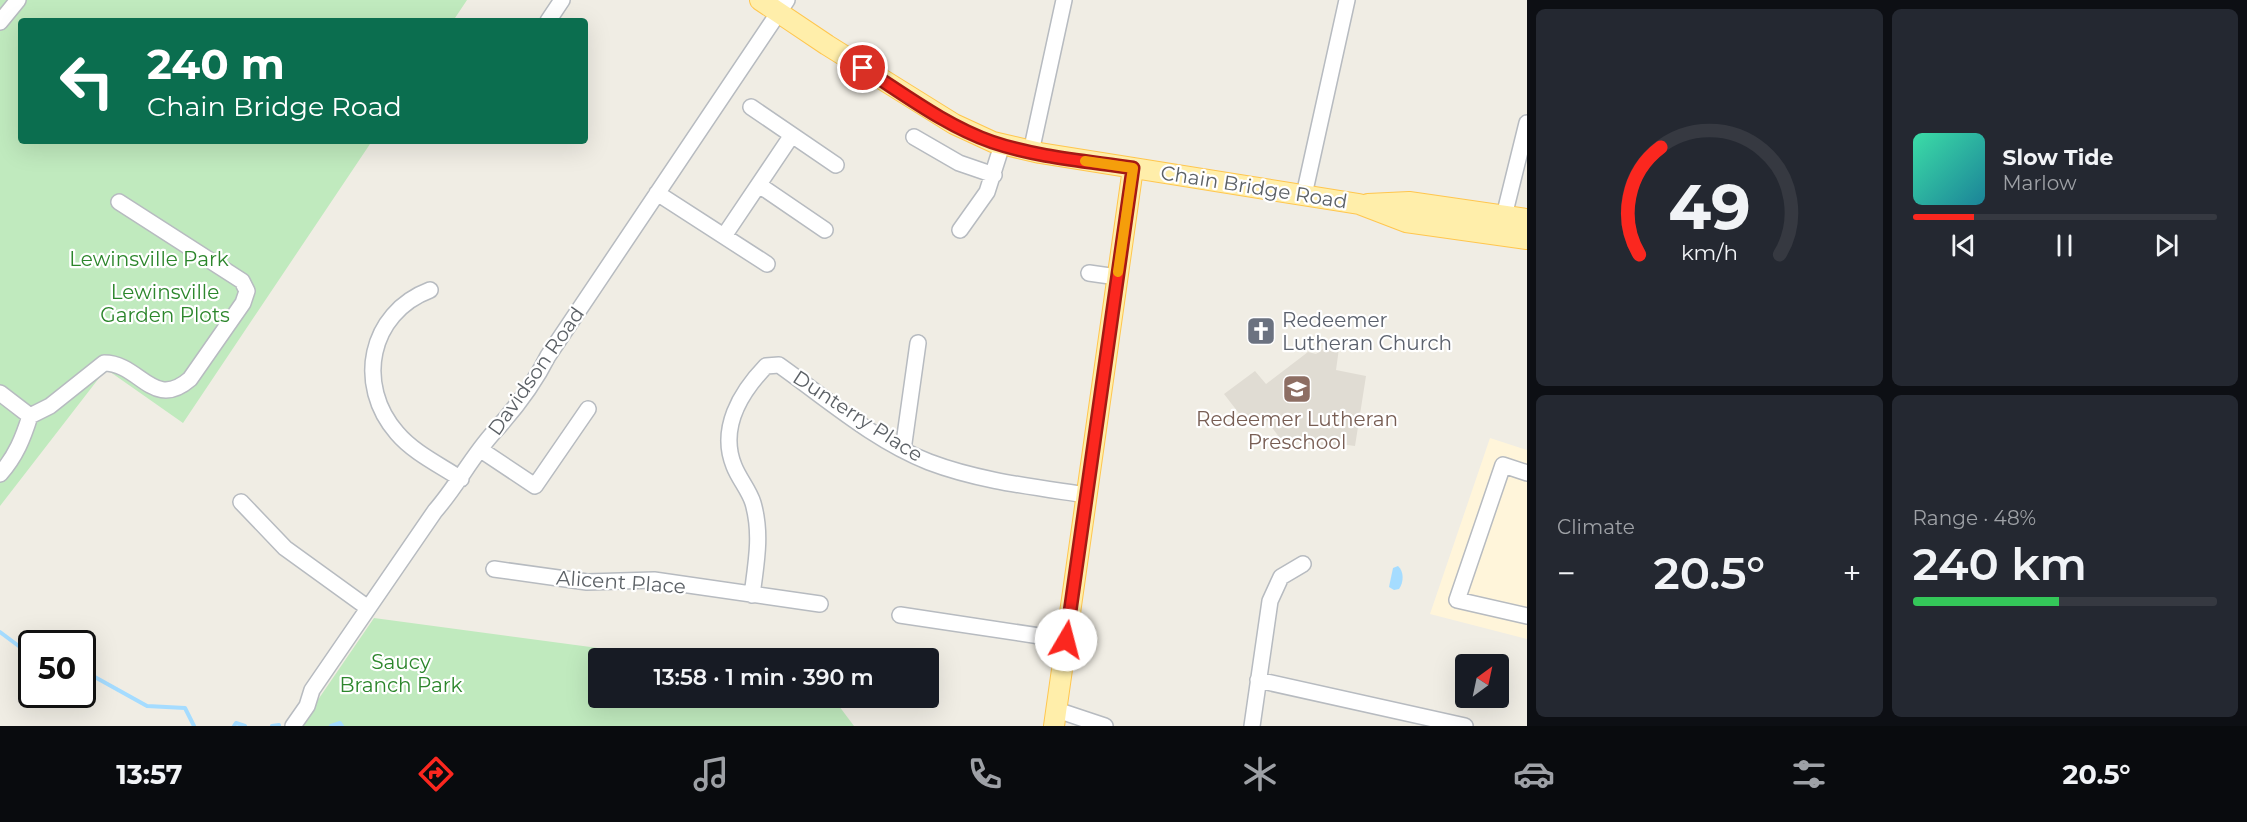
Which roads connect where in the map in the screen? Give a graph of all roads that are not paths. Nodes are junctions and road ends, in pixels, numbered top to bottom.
1 (18, 0) edge
2 (562, 0) edge
3 (760, 0) edge
4 (1064, 0) edge
5 (1347, 0) edge
6 (783, 7) edge
7 (550, 18) edge
8 (0, 22) edge
9 (751, 107) dead end
10 (1527, 123) edge
11 (792, 135) junction
12 (914, 137) dead end
13 (1002, 145) junction
14 (1031, 152) junction
15 (836, 165) dead end
16 (1133, 168) junction
17 (994, 175) junction
18 (759, 185) junction
19 (657, 193) junction
20 (1304, 195) junction
21 (119, 202) dead end
22 (1359, 204) junction
23 (1504, 216) junction
24 (1527, 219) edge
25 (825, 230) dead end
26 (960, 230) dead end
27 (724, 236) junction
28 (1527, 239) edge
29 (767, 264) dead end
30 (1089, 273) dead end
31 (1118, 277) junction
32 (430, 290) dead end
33 (918, 343) dead end
34 (0, 393) edge
35 (588, 409) dead end
36 (30, 416) junction
37 (481, 450) junction
38 (903, 450) junction
39 (1527, 473) edge
40 (0, 474) edge
41 (460, 479) junction
42 (1086, 495) junction
43 (241, 502) dead end
44 (1303, 564) dead end
45 (494, 569) dead end
46 (753, 595) junction
47 (820, 604) dead end
48 (368, 608) junction
49 (900, 615) dead end
50 (1527, 616) edge
51 (1066, 640) junction
52 (1258, 680) junction
53 (1056, 718) edge
54 (293, 726) edge
55 (1105, 726) edge
56 (1252, 726) edge
57 (1465, 726) edge

1 - 8 street
2 - 7 street
3 - 6 main road, Chain Bridge Road
4 - 14 street
5 - 20 street
6 - 13 main road, Chain Bridge Road
6 - 19 street, Davidson Road
9 - 11 street
10 - 23 street
11 - 15 street
11 - 18 street
12 - 17 street
13 - 14 main road, Chain Bridge Road
13 - 17 street
14 - 16 main road, Chain Bridge Road
16 - 20 main road, Chain Bridge Road
16 - 31 main road
17 - 26 street
18 - 25 street
18 - 27 street
19 - 27 street
19 - 37 street, Davidson Road
20 - 22 main road, Chain Bridge Road
21 - 36 street
22 - 23 main road, Chain Bridge Road
22 - 28 main road, Chain Bridge Road
23 - 24 main road, Chain Bridge Road
27 - 29 street
30 - 31 street
31 - 42 main road
32 - 41 street
33 - 38 street
34 - 36 street
35 - 37 street
36 - 40 street
37 - 41 street, Davidson Road
38 - 42 street, Dunterry Place
38 - 46 street, Dunterry Place
39 - 50 street
41 - 48 street, Davidson Road
42 - 51 main road
43 - 48 street
44 - 52 street
45 - 46 street, Alicent Place
46 - 47 street, Alicent Place
48 - 54 street, Davidson Road
49 - 51 street
51 - 53 main road
52 - 56 street
52 - 57 street
53 - 55 street

